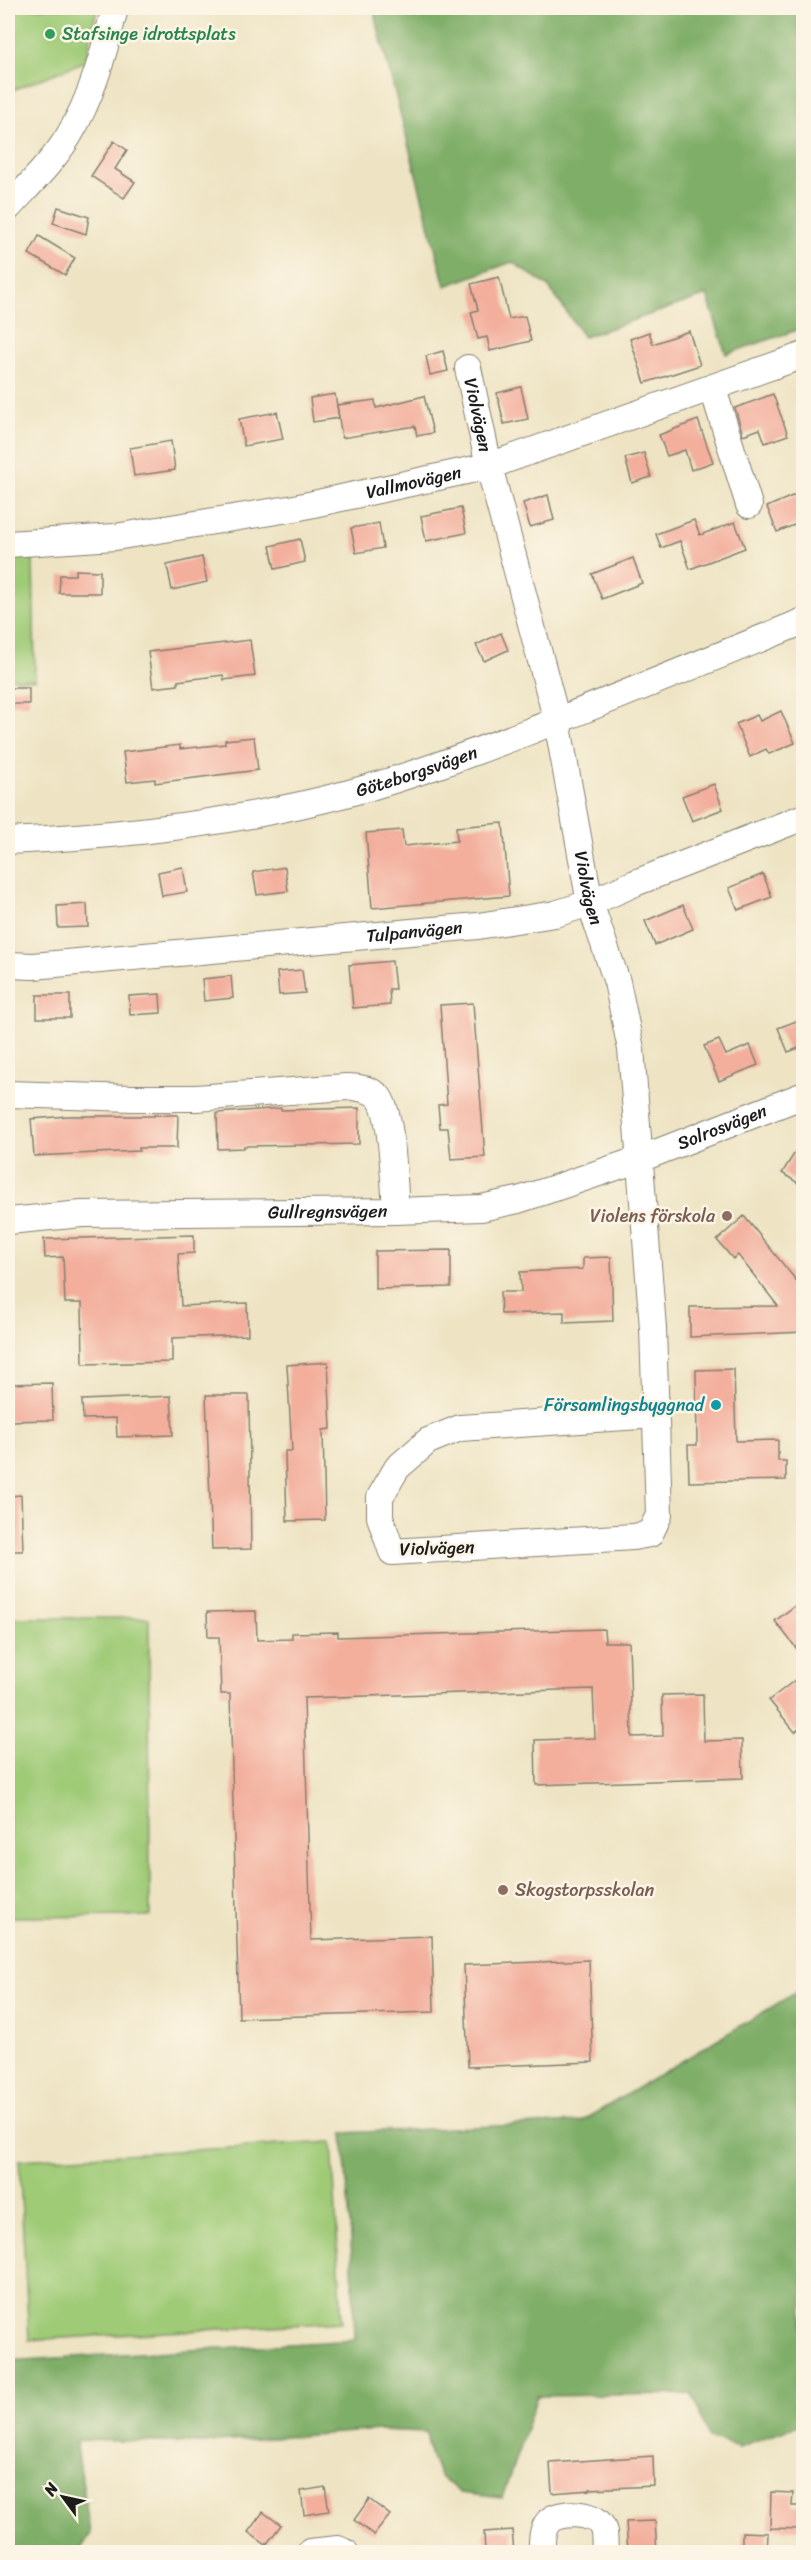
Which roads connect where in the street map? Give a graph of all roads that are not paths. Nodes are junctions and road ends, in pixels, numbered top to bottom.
1 (115, 8) edge
2 (13, 192) edge
3 (804, 355) edge
4 (468, 368) dead end
5 (713, 389) junction
6 (489, 466) junction
7 (749, 505) dead end
8 (8, 544) edge
9 (804, 621) edge
10 (557, 721) junction
11 (804, 816) edge
12 (8, 841) edge
13 (590, 903) junction
14 (8, 966) edge
15 (8, 1094) edge
16 (804, 1095) edge
17 (640, 1158) junction
18 (396, 1211) junction
19 (8, 1221) edge
20 (656, 1415) junction
21 (310, 2553) edge
22 (345, 2553) edge
23 (542, 2553) edge
24 (604, 2553) edge

1 - 2 street
3 - 5 street, Vallmovägen
4 - 6 street, Violvägen
5 - 6 street, Vallmovägen
5 - 7 street
6 - 8 street, Vallmovägen
6 - 10 street, Violvägen
9 - 10 street, Göteborgsvägen
10 - 12 street, Göteborgsvägen
10 - 13 street, Violvägen
11 - 13 street, Tulpanvägen
13 - 14 street, Tulpanvägen
13 - 17 street, Violvägen
15 - 18 street
16 - 17 street, Solrosvägen
17 - 18 street, Gullregnsvägen
17 - 20 street, Violvägen
18 - 19 street, Gullregnsvägen
20 - 20 street, Violvägen
21 - 22 street
23 - 24 street

